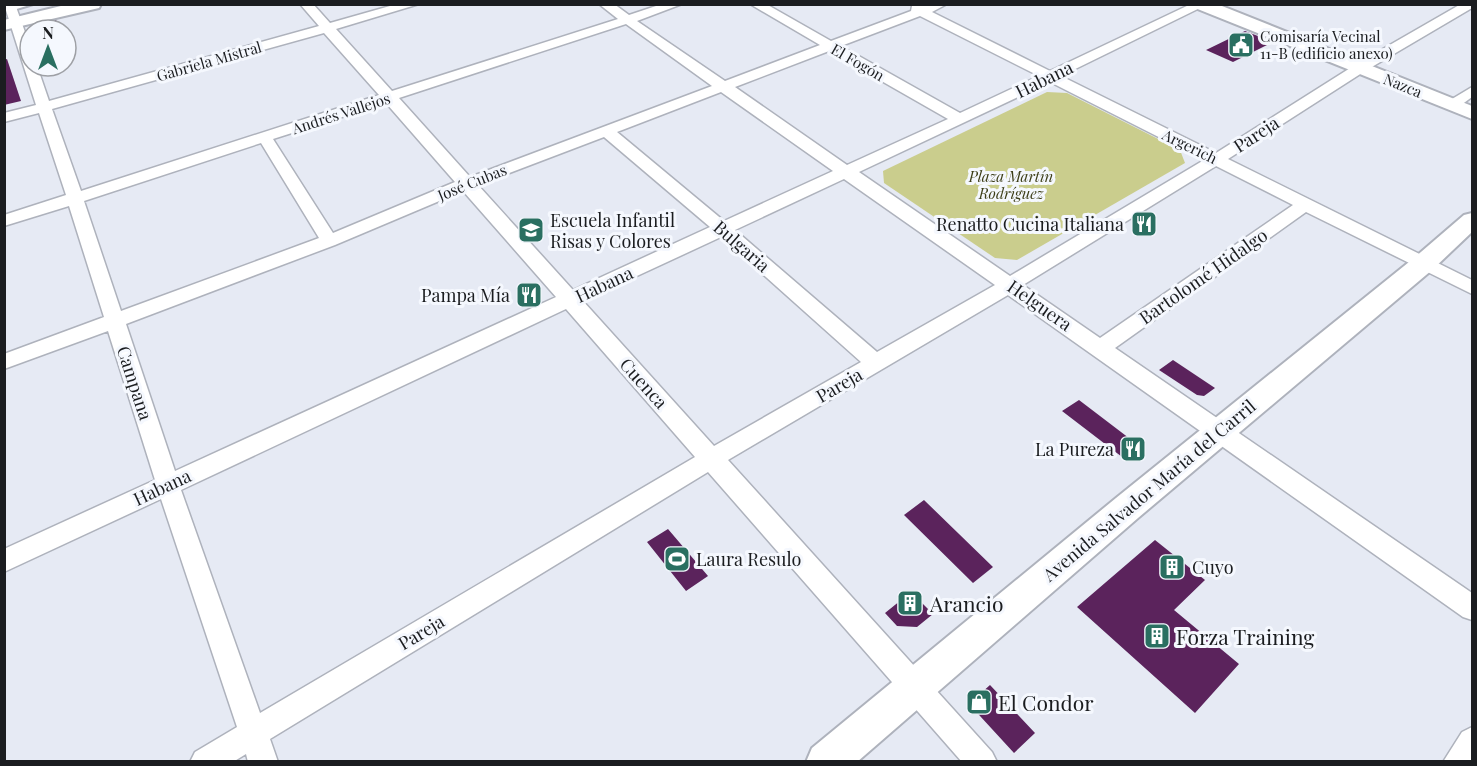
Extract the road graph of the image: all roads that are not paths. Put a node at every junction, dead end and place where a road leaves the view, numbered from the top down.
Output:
1 (30, 4) edge
2 (93, 4) edge
3 (306, 4) edge
4 (413, 4) edge
5 (605, 4) edge
6 (676, 4) edge
7 (756, 4) edge
8 (941, 4) edge
9 (1201, 5) edge
10 (1468, 6) edge
11 (914, 8) edge
12 (10, 15) edge
13 (628, 21) junction
14 (328, 28) junction
15 (831, 46) junction
16 (1360, 68) junction
17 (1051, 75) junction
18 (725, 87) junction
19 (1473, 91) edge
20 (388, 98) junction
21 (1452, 105) junction
22 (43, 107) junction
23 (1473, 113) edge
24 (4, 118) edge
25 (960, 120) junction
26 (606, 131) junction
27 (265, 138) junction
28 (1217, 159) junction
29 (847, 172) junction
30 (466, 184) junction
31 (75, 198) junction
32 (1305, 204) junction
33 (1473, 220) edge
34 (4, 221) edge
35 (723, 229) junction
36 (329, 240) junction
37 (1423, 264) junction
38 (1010, 285) junction
39 (1473, 288) edge
40 (569, 300) junction
41 (114, 319) junction
42 (1101, 348) junction
43 (4, 362) edge
44 (876, 363) junction
45 (1220, 430) junction
46 (712, 459) junction
47 (168, 484) junction
48 (4, 561) edge
49 (1473, 608) edge
50 (914, 685) junction
51 (253, 733) junction
52 (1473, 742) edge
53 (204, 762) edge
54 (263, 762) edge
55 (826, 762) edge
56 (982, 762) edge
57 (1458, 762) edge

1 - 12 lane
2 - 12 street
3 - 14 street, Cuenca
4 - 14 street, Gabriela Mistral
5 - 13 street, Helguera
6 - 13 street, Andrés Vallejos
7 - 15 street, El Fogón
8 - 11 street, José Cubas
9 - 16 street, Nazca
9 - 17 street, Habana
10 - 16 street, Pareja
11 - 15 street, José Cubas
11 - 17 street, Argerich
12 - 22 street, Campana
13 - 18 street, Helguera
13 - 20 street, Andrés Vallejos
14 - 20 street, Cuenca
14 - 22 street, Gabriela Mistral
15 - 18 street, José Cubas
15 - 25 street, El Fogón
16 - 21 street, Nazca
16 - 28 street, Pareja
17 - 25 street, Habana
17 - 28 street, Argerich
18 - 26 street, José Cubas
18 - 29 street, Helguera
19 - 21 street
20 - 27 street, Andrés Vallejos
20 - 30 street, Cuenca
21 - 23 street, Nazca
22 - 24 street, Gabriela Mistral
22 - 31 street, Campana
25 - 29 street, Habana
26 - 30 street, José Cubas
26 - 35 street, Bulgaria
27 - 31 street, Andrés Vallejos
27 - 36 street
28 - 32 street, Argerich
28 - 38 street, Pareja
29 - 35 street, Habana
29 - 38 street, Helguera
30 - 36 street, José Cubas
30 - 40 street, Cuenca
31 - 34 street, Andrés Vallejos
31 - 41 street, Campana
32 - 37 street, Argerich
32 - 42 street, Bartolomé Hidalgo
33 - 37 street, Avenida Salvador María del Carril
35 - 40 street, Habana
35 - 44 street, Bulgaria
36 - 41 street, José Cubas
37 - 39 street, Argerich
37 - 45 street, Avenida Salvador María del Carril
38 - 42 street, Helguera
38 - 44 street, Pareja
40 - 46 street, Cuenca
40 - 47 street, Habana
41 - 43 street, José Cubas
41 - 47 street, Campana
42 - 45 street, Helguera
44 - 46 street, Pareja
45 - 49 street, Helguera
45 - 50 street, Avenida Salvador María del Carril
46 - 50 street, Cuenca
46 - 51 street, Pareja
47 - 48 street, Habana
47 - 51 street, Campana
50 - 55 street, Avenida Salvador María del Carril
50 - 56 street, Cuenca
51 - 53 street, Pareja
51 - 54 street, Campana
52 - 57 street

